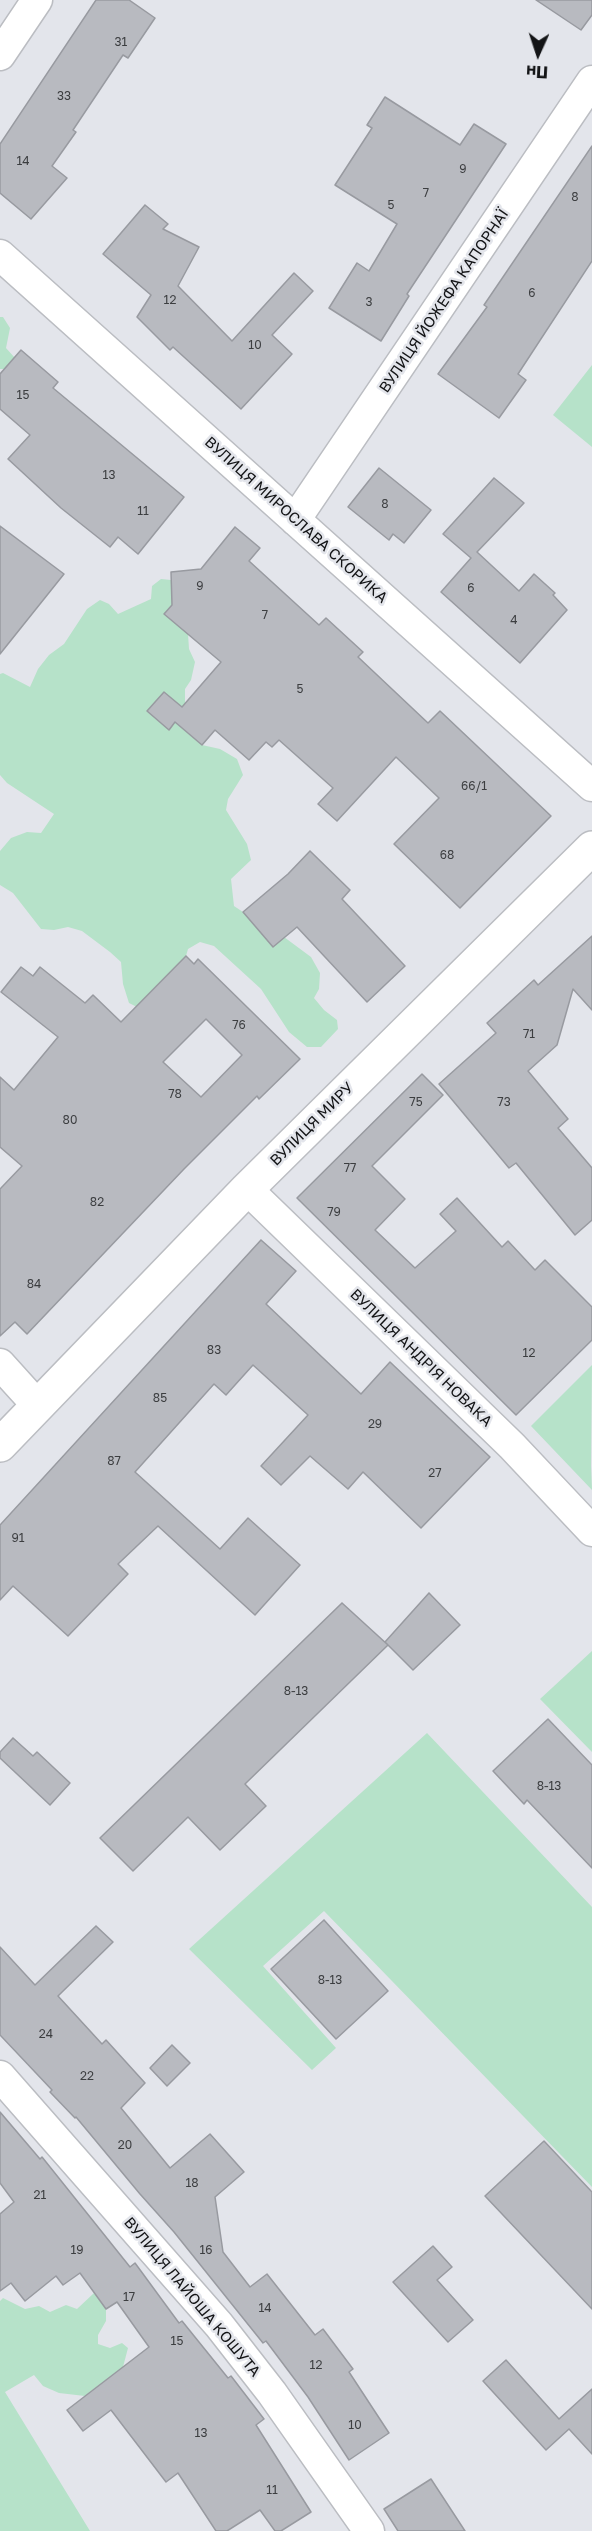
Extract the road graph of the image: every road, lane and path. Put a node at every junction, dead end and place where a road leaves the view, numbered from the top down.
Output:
1 (37, 0) edge
2 (0, 55) edge
3 (592, 81) edge
4 (0, 255) edge
5 (295, 520) junction
6 (592, 786) edge
7 (592, 848) edge
8 (247, 1189) junction
9 (0, 1364) edge
10 (37, 1405) junction
11 (0, 1445) edge
12 (592, 1531) edge
13 (0, 2076) edge
14 (369, 2531) edge

1 - 2 street
3 - 5 street, ВУЛИЦЯ ЙОЖЕФА КАПОРНАЇ
4 - 5 street, ВУЛИЦЯ МИРОСЛАВА СКОРИКА
5 - 6 street, ВУЛИЦЯ МИРОСЛАВА СКОРИКА
7 - 8 main road, ВУЛИЦЯ МИРУ
8 - 10 main road, ВУЛИЦЯ МИРУ
8 - 12 street, ВУЛИЦЯ АНДРІЯ НОВАКА
9 - 10 street
10 - 11 main road, ВУЛИЦЯ МИРУ
13 - 14 street, ВУЛИЦЯ ЛАЙОША КОШУТА

